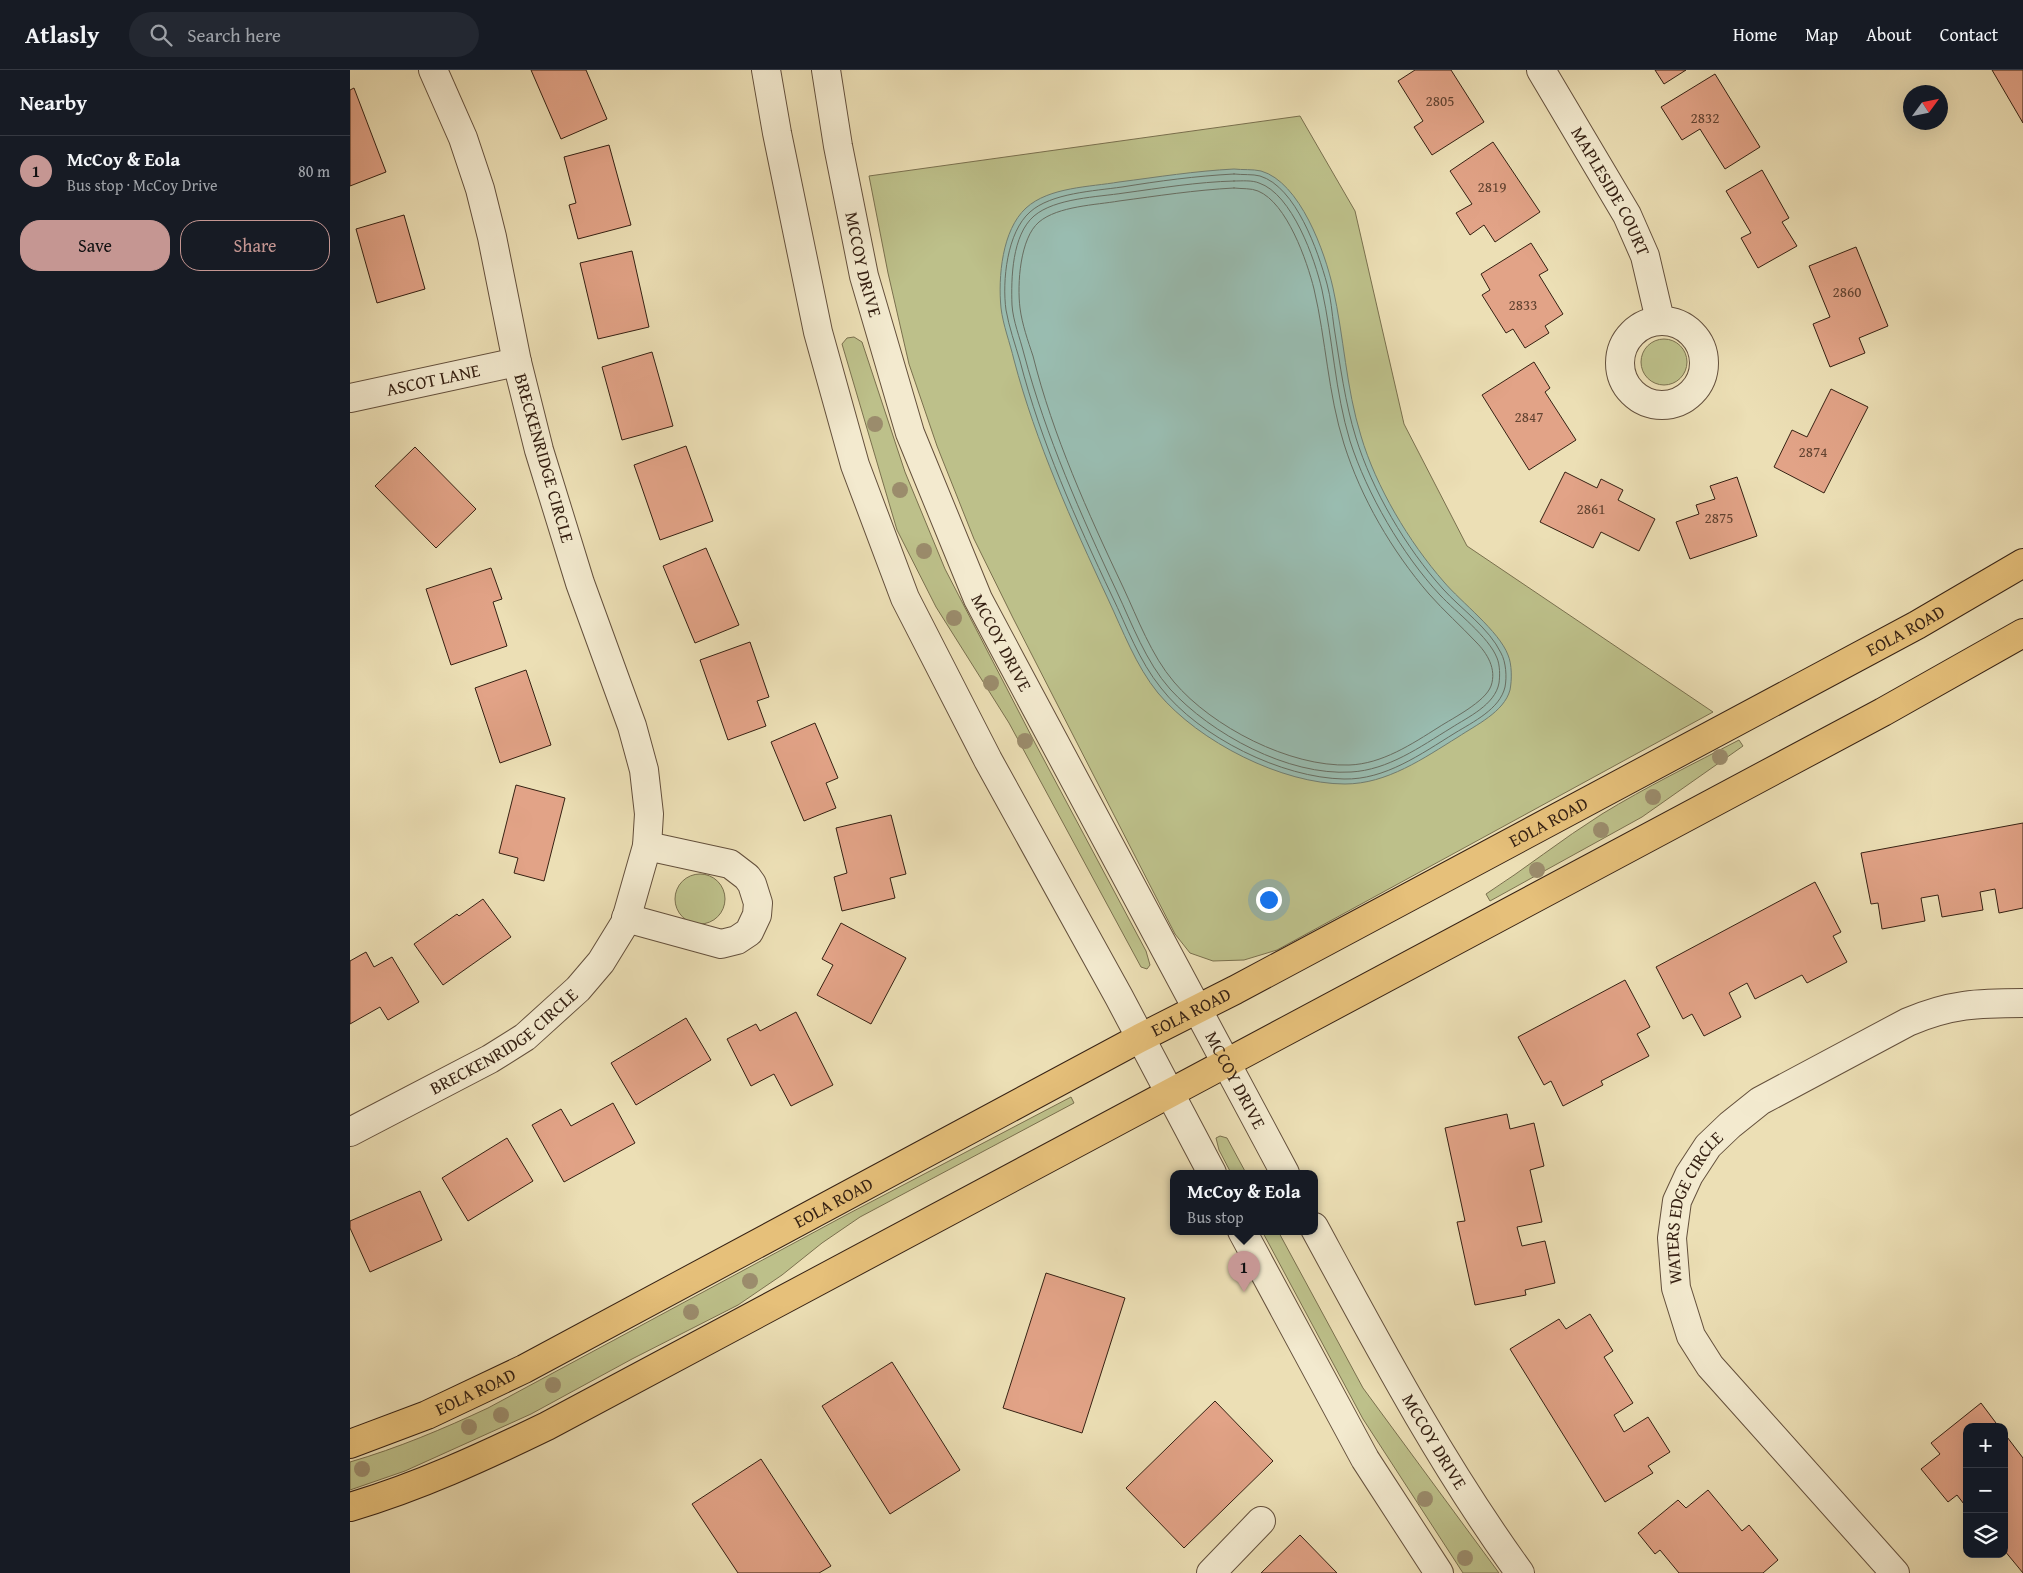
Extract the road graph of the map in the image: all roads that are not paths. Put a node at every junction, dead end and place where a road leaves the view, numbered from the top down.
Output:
1 (433, 70) edge
2 (766, 70) edge
3 (826, 70) edge
4 (1541, 70) edge
5 (1660, 320) dead end
6 (517, 362) junction
7 (350, 398) edge
8 (2023, 563) edge
9 (2023, 633) edge
10 (647, 846) junction
11 (626, 918) junction
12 (2023, 1003) edge
13 (1196, 1009) junction
14 (1140, 1038) junction
15 (1226, 1062) junction
16 (1169, 1093) junction
17 (350, 1132) edge
18 (1210, 1170) edge
19 (1283, 1170) edge
20 (1318, 1234) edge
21 (1244, 1235) edge
22 (350, 1444) edge
23 (350, 1507) edge
24 (1261, 1521) dead end
25 (1211, 1573) edge
26 (1439, 1573) edge
27 (1520, 1573) edge
28 (1895, 1573) edge

1 - 6 street, BRECKENRIDGE CIRCLE
2 - 14 street
3 - 13 street, MCCOY DRIVE
4 - 5 street, MAPLESIDE COURT
6 - 7 street, ASCOT LANE
6 - 10 street, BRECKENRIDGE CIRCLE
8 - 13 main road, EOLA ROAD
9 - 15 main road
10 - 11 street, BRECKENRIDGE CIRCLE
10 - 11 street
11 - 17 street, BRECKENRIDGE CIRCLE
12 - 28 street, WATERS EDGE CIRCLE
13 - 14 main road, EOLA ROAD
13 - 15 street, MCCOY DRIVE
14 - 16 street
14 - 22 main road, EOLA ROAD
15 - 16 main road
15 - 19 street, MCCOY DRIVE
16 - 18 street
16 - 23 main road
20 - 27 street, MCCOY DRIVE
21 - 26 street
24 - 25 street

